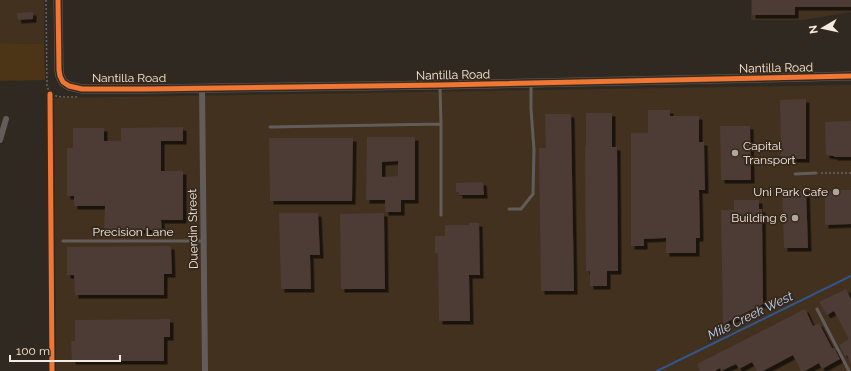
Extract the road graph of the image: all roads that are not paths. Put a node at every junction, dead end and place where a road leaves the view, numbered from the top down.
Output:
1 (58, 0) edge
2 (851, 76) edge
3 (531, 84) junction
4 (440, 85) junction
5 (202, 87) junction
6 (6, 119) dead end
7 (441, 124) junction
8 (270, 127) dead end
9 (0, 140) edge
10 (816, 173) road end
11 (795, 174) dead end
12 (509, 209) dead end
13 (441, 216) dead end
14 (63, 241) dead end
15 (204, 241) junction
16 (817, 309) dead end
17 (205, 371) edge
18 (849, 371) edge

1 - 5 street, Nantilla Road
2 - 3 street, Nantilla Road
3 - 4 street, Nantilla Road
3 - 12 lane
4 - 5 street, Nantilla Road
4 - 7 lane
5 - 15 street, Duerdin Street
6 - 9 street
7 - 8 lane
7 - 13 lane
10 - 11 lane
14 - 15 lane, Precision Lane
15 - 17 street, Duerdin Street
16 - 18 lane

